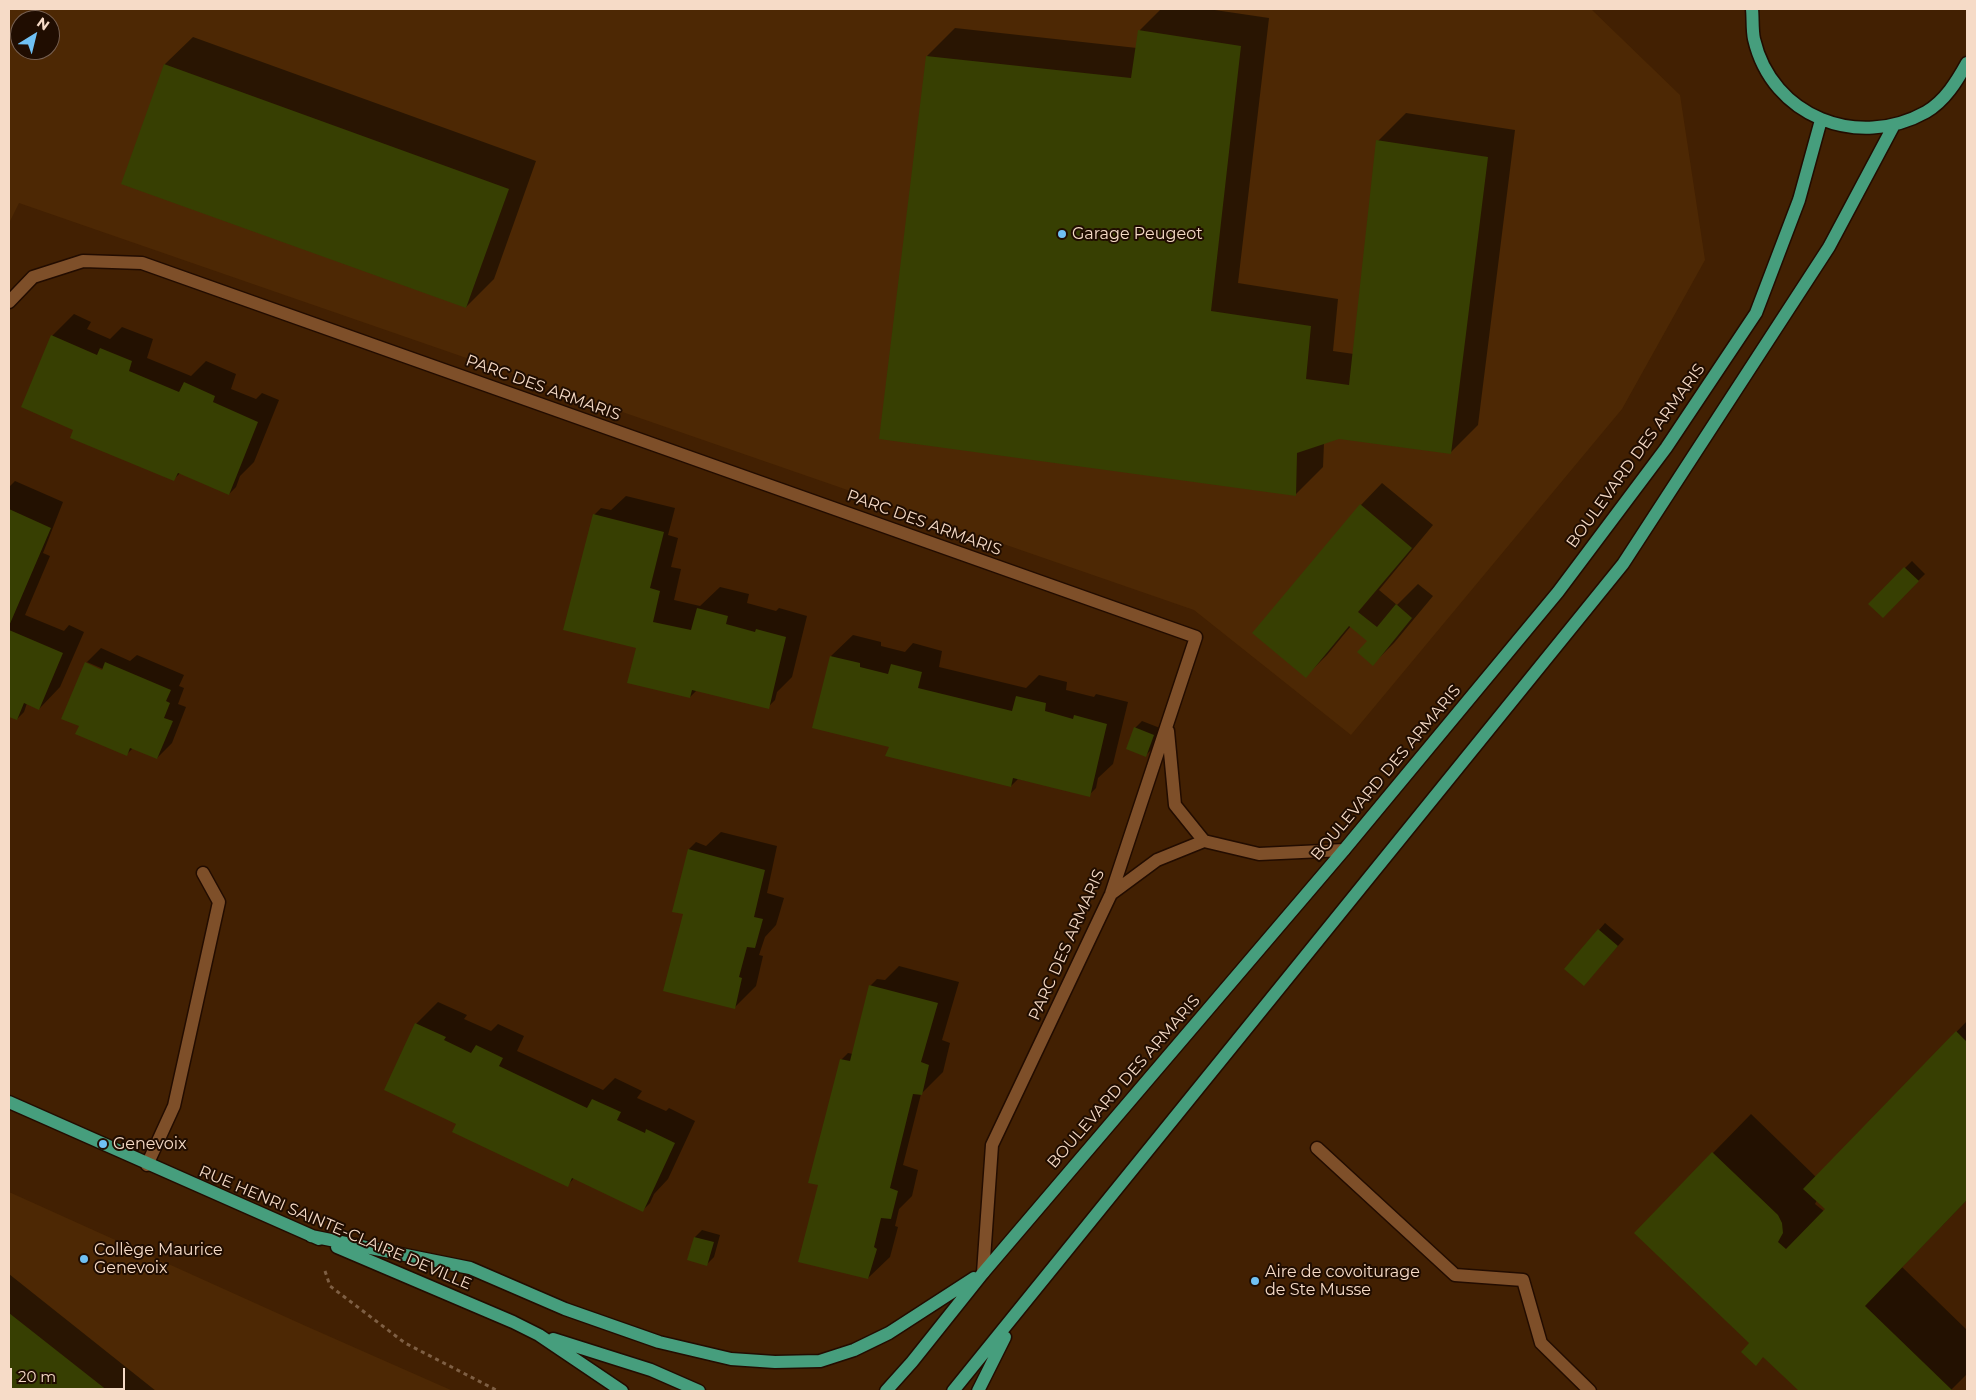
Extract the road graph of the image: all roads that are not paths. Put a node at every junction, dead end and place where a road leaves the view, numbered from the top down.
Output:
1 (1752, 9) edge
2 (1967, 63) edge
3 (1821, 120) junction
4 (1894, 125) junction
5 (9, 302) edge
6 (1167, 725) junction
7 (1204, 841) junction
8 (1344, 850) junction
9 (203, 873) dead end
10 (1111, 894) junction
11 (9, 1102) edge
12 (1317, 1148) dead end
13 (147, 1165) junction
14 (311, 1236) junction
15 (983, 1272) junction
16 (1015, 1316) junction
17 (538, 1335) junction
18 (620, 1390) edge
19 (699, 1391) edge
20 (886, 1391) edge
21 (953, 1391) edge
22 (978, 1391) edge
23 (1590, 1391) edge

1 - 3 main road
2 - 4 main road
3 - 4 main road
3 - 8 main road, BOULEVARD DES ARMARIS
4 - 16 main road
5 - 6 street, PARC DES ARMARIS
6 - 7 street
6 - 10 street, PARC DES ARMARIS
7 - 8 street
7 - 10 street
8 - 15 main road, BOULEVARD DES ARMARIS
9 - 13 street
10 - 15 street, PARC DES ARMARIS
11 - 13 main road, RUE HENRI SAINTE-CLAIRE DEVILLE
12 - 23 street
13 - 14 main road, RUE HENRI SAINTE-CLAIRE DEVILLE
14 - 15 main road
14 - 17 main road, RUE HENRI SAINTE-CLAIRE DEVILLE
15 - 20 main road, BOULEVARD DES ARMARIS
16 - 21 main road
16 - 22 main road
17 - 18 main road, RUE HENRI SAINTE-CLAIRE DEVILLE
17 - 19 main road, RUE HENRI SAINTE-CLAIRE DEVILLE

